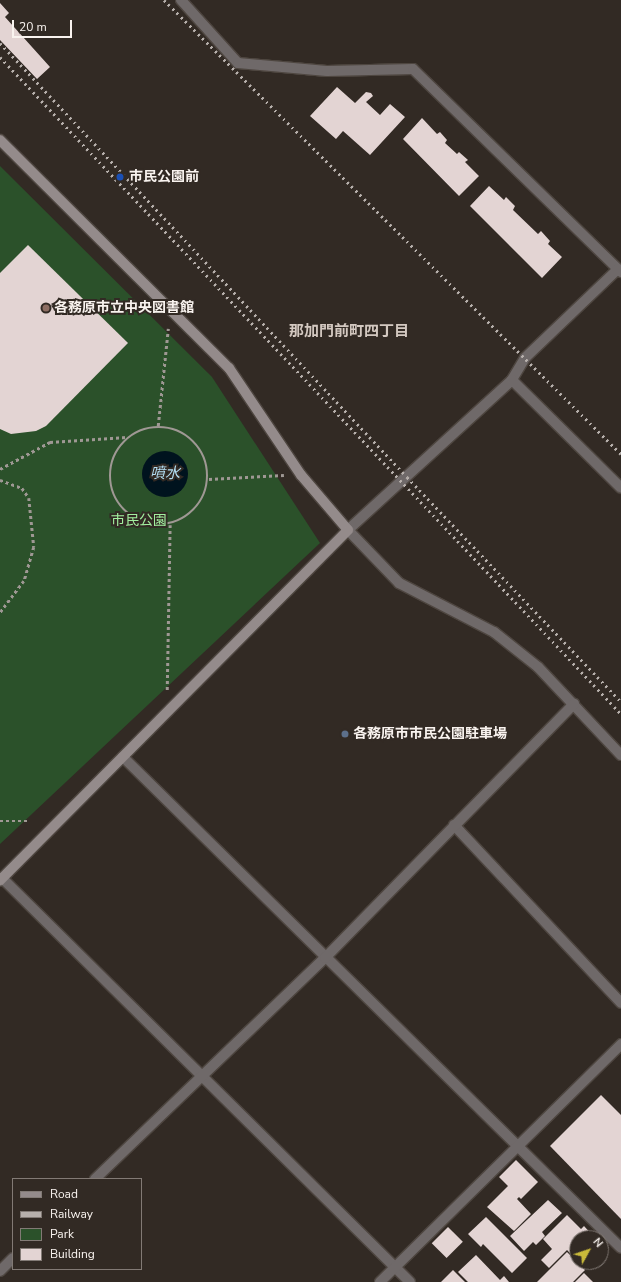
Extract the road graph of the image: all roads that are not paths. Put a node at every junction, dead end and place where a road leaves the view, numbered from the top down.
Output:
1 (181, 0) edge
2 (0, 140) edge
3 (620, 271) edge
4 (512, 380) junction
5 (621, 488) edge
6 (348, 530) junction
7 (574, 704) junction
8 (621, 755) edge
9 (122, 757) junction
10 (454, 825) junction
11 (1, 879) edge
12 (325, 958) junction
13 (621, 1003) edge
14 (621, 1044) edge
15 (201, 1077) junction
16 (517, 1147) junction
17 (96, 1178) edge
18 (621, 1248) edge
19 (12, 1259) edge
20 (395, 1267) junction
21 (0, 1271) edge
22 (380, 1282) edge
23 (410, 1282) edge

1 - 3 street
2 - 6 street
3 - 4 street
4 - 5 street
4 - 6 street
6 - 7 street
6 - 9 street
7 - 8 street
7 - 10 street
9 - 11 street
9 - 12 street
10 - 12 street
10 - 13 street
11 - 15 street
12 - 15 street
12 - 16 street
14 - 16 street
15 - 17 street
15 - 20 street
16 - 18 street
16 - 20 street
19 - 21 street
20 - 22 street
20 - 23 street

